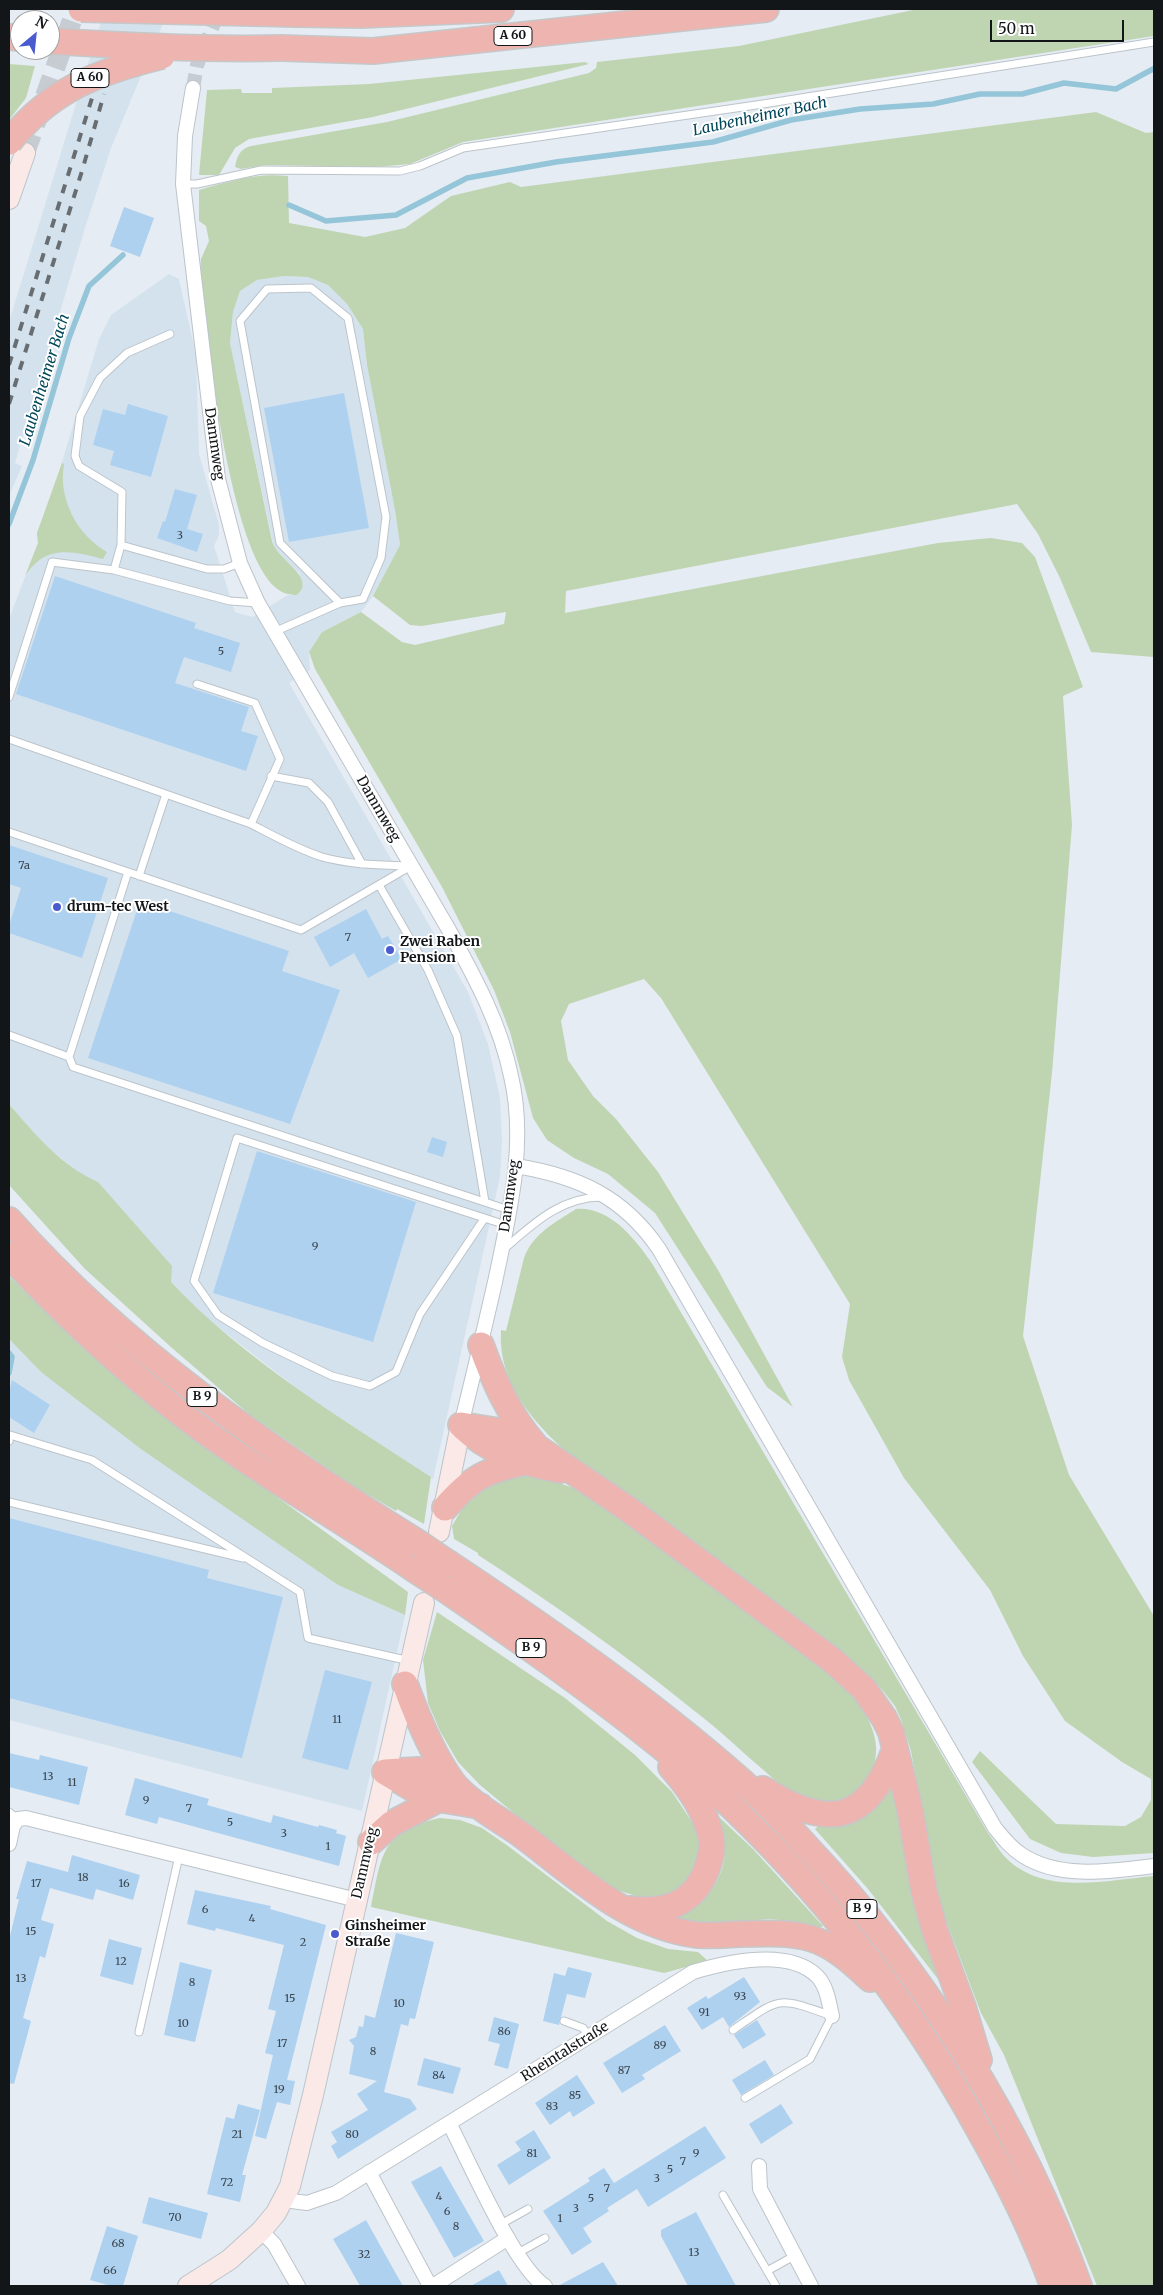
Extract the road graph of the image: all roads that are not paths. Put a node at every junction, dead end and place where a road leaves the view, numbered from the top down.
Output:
1 (81, 9) edge
2 (501, 9) edge
3 (766, 9) edge
4 (351, 12) edge
5 (60, 41) edge
6 (1154, 42) edge
7 (191, 48) junction
8 (193, 88) tunnel mouth
9 (17, 148) edge
10 (183, 184) junction
11 (9, 199) edge
12 (170, 334) dead end
13 (121, 545) junction
14 (240, 563) junction
15 (114, 570) junction
16 (258, 603) junction
17 (340, 603) junction
18 (274, 632) junction
19 (197, 684) dead end
20 (9, 697) edge
21 (9, 739) edge
22 (271, 776) junction
23 (166, 794) junction
24 (251, 824) junction
25 (9, 832) edge
26 (362, 864) junction
27 (411, 866) junction
28 (128, 872) junction
29 (139, 876) junction
30 (379, 886) junction
31 (9, 1035) edge
32 (70, 1057) junction
33 (516, 1166) junction
34 (608, 1197) junction
35 (485, 1202) junction
36 (509, 1210) junction
37 (484, 1218) junction
38 (9, 1220) edge
39 (506, 1226) junction
40 (502, 1251) junction
41 (9, 1255) edge
42 (481, 1345) junction
43 (461, 1425) junction
44 (9, 1441) edge
45 (530, 1454) junction
46 (9, 1502) edge
47 (445, 1508) junction
48 (430, 1538) junction
49 (248, 1559) junction
50 (433, 1595) junction
51 (408, 1673) junction
52 (634, 1725) junction
53 (702, 1746) junction
54 (895, 1749) junction
55 (385, 1772) junction
56 (446, 1791) junction
57 (13, 1816) edge
58 (371, 1842) junction
59 (9, 1844) edge
60 (179, 1856) junction
61 (1154, 1866) edge
62 (357, 1900) junction
63 (624, 1908) junction
64 (832, 2016) junction
65 (564, 2021) dead end
66 (733, 2030) dead end
67 (139, 2032) dead end
68 (589, 2037) junction
69 (930, 2044) junction
70 (745, 2098) dead end
71 (990, 2098) junction
72 (449, 2123) junction
73 (760, 2166) dead end
74 (369, 2172) junction
75 (723, 2195) dead end
76 (284, 2200) junction
77 (528, 2209) dead end
78 (501, 2224) junction
79 (261, 2231) junction
80 (508, 2238) junction
81 (545, 2238) dead end
82 (518, 2253) junction
83 (794, 2256) junction
84 (767, 2271) junction
85 (188, 2286) edge
86 (298, 2286) edge
87 (432, 2286) edge
88 (545, 2286) edge
89 (776, 2286) edge
90 (811, 2286) edge
91 (1053, 2286) edge
92 (1079, 2286) edge

1 - 4 highway, A 60, bridge
2 - 4 highway, A 60
3 - 7 highway, A 60, bridge
5 - 7 highway, A 60, bridge
6 - 10 lane
7 - 9 highway, A 60, bridge
8 - 10 street, Dammweg
9 - 11 street
10 - 14 street, Dammweg
12 - 13 lane
13 - 14 lane
13 - 15 lane
14 - 16 street, Dammweg
15 - 16 lane
15 - 20 lane
16 - 18 street, Dammweg
17 - 17 lane
17 - 18 lane
18 - 27 street, Dammweg
19 - 22 lane
21 - 23 lane
22 - 24 lane
22 - 26 lane
23 - 24 lane
23 - 29 lane
24 - 26 lane
25 - 28 lane
26 - 27 lane
27 - 30 lane
27 - 33 street, Dammweg
28 - 29 lane
28 - 32 lane
29 - 30 lane
30 - 35 lane
31 - 32 lane
32 - 35 lane
33 - 34 street
33 - 36 street, Dammweg
34 - 40 lane
34 - 61 street
35 - 36 lane
36 - 39 street, Dammweg
37 - 37 lane
37 - 39 lane
38 - 48 highway, B 9
39 - 40 street, Dammweg
40 - 42 street, Dammweg
41 - 50 highway, B 9, bridge
42 - 43 street, Dammweg
42 - 45 highway
43 - 45 highway
43 - 47 street, Dammweg
44 - 49 lane
45 - 47 highway
45 - 54 highway
46 - 49 lane
47 - 48 street, Dammweg
48 - 53 highway, B 9, bridge
49 - 51 lane
50 - 51 street, Dammweg
50 - 52 highway, B 9
51 - 55 street, Dammweg
51 - 56 highway
52 - 63 highway
52 - 69 highway, B 9
53 - 54 highway
53 - 71 highway, B 9
54 - 71 highway
55 - 56 highway
55 - 58 street, Dammweg
56 - 58 highway
56 - 63 highway
57 - 59 street
57 - 60 street
58 - 62 street, Dammweg
60 - 62 street
60 - 67 lane
62 - 76 street, Dammweg
63 - 69 highway
64 - 66 lane
64 - 68 street, Rheintalstraße
64 - 70 lane
65 - 68 lane
68 - 72 street, Rheintalstraße
69 - 91 highway, B 9
71 - 92 highway, B 9
72 - 74 street, Rheintalstraße
72 - 78 street
73 - 83 street
74 - 76 street, Rheintalstraße
74 - 87 street
75 - 84 lane
76 - 79 street, Dammweg
77 - 78 lane
78 - 80 street
79 - 85 street
79 - 86 street
80 - 82 street
80 - 87 street
81 - 82 lane
82 - 88 street
83 - 84 lane
83 - 90 street
84 - 89 lane

